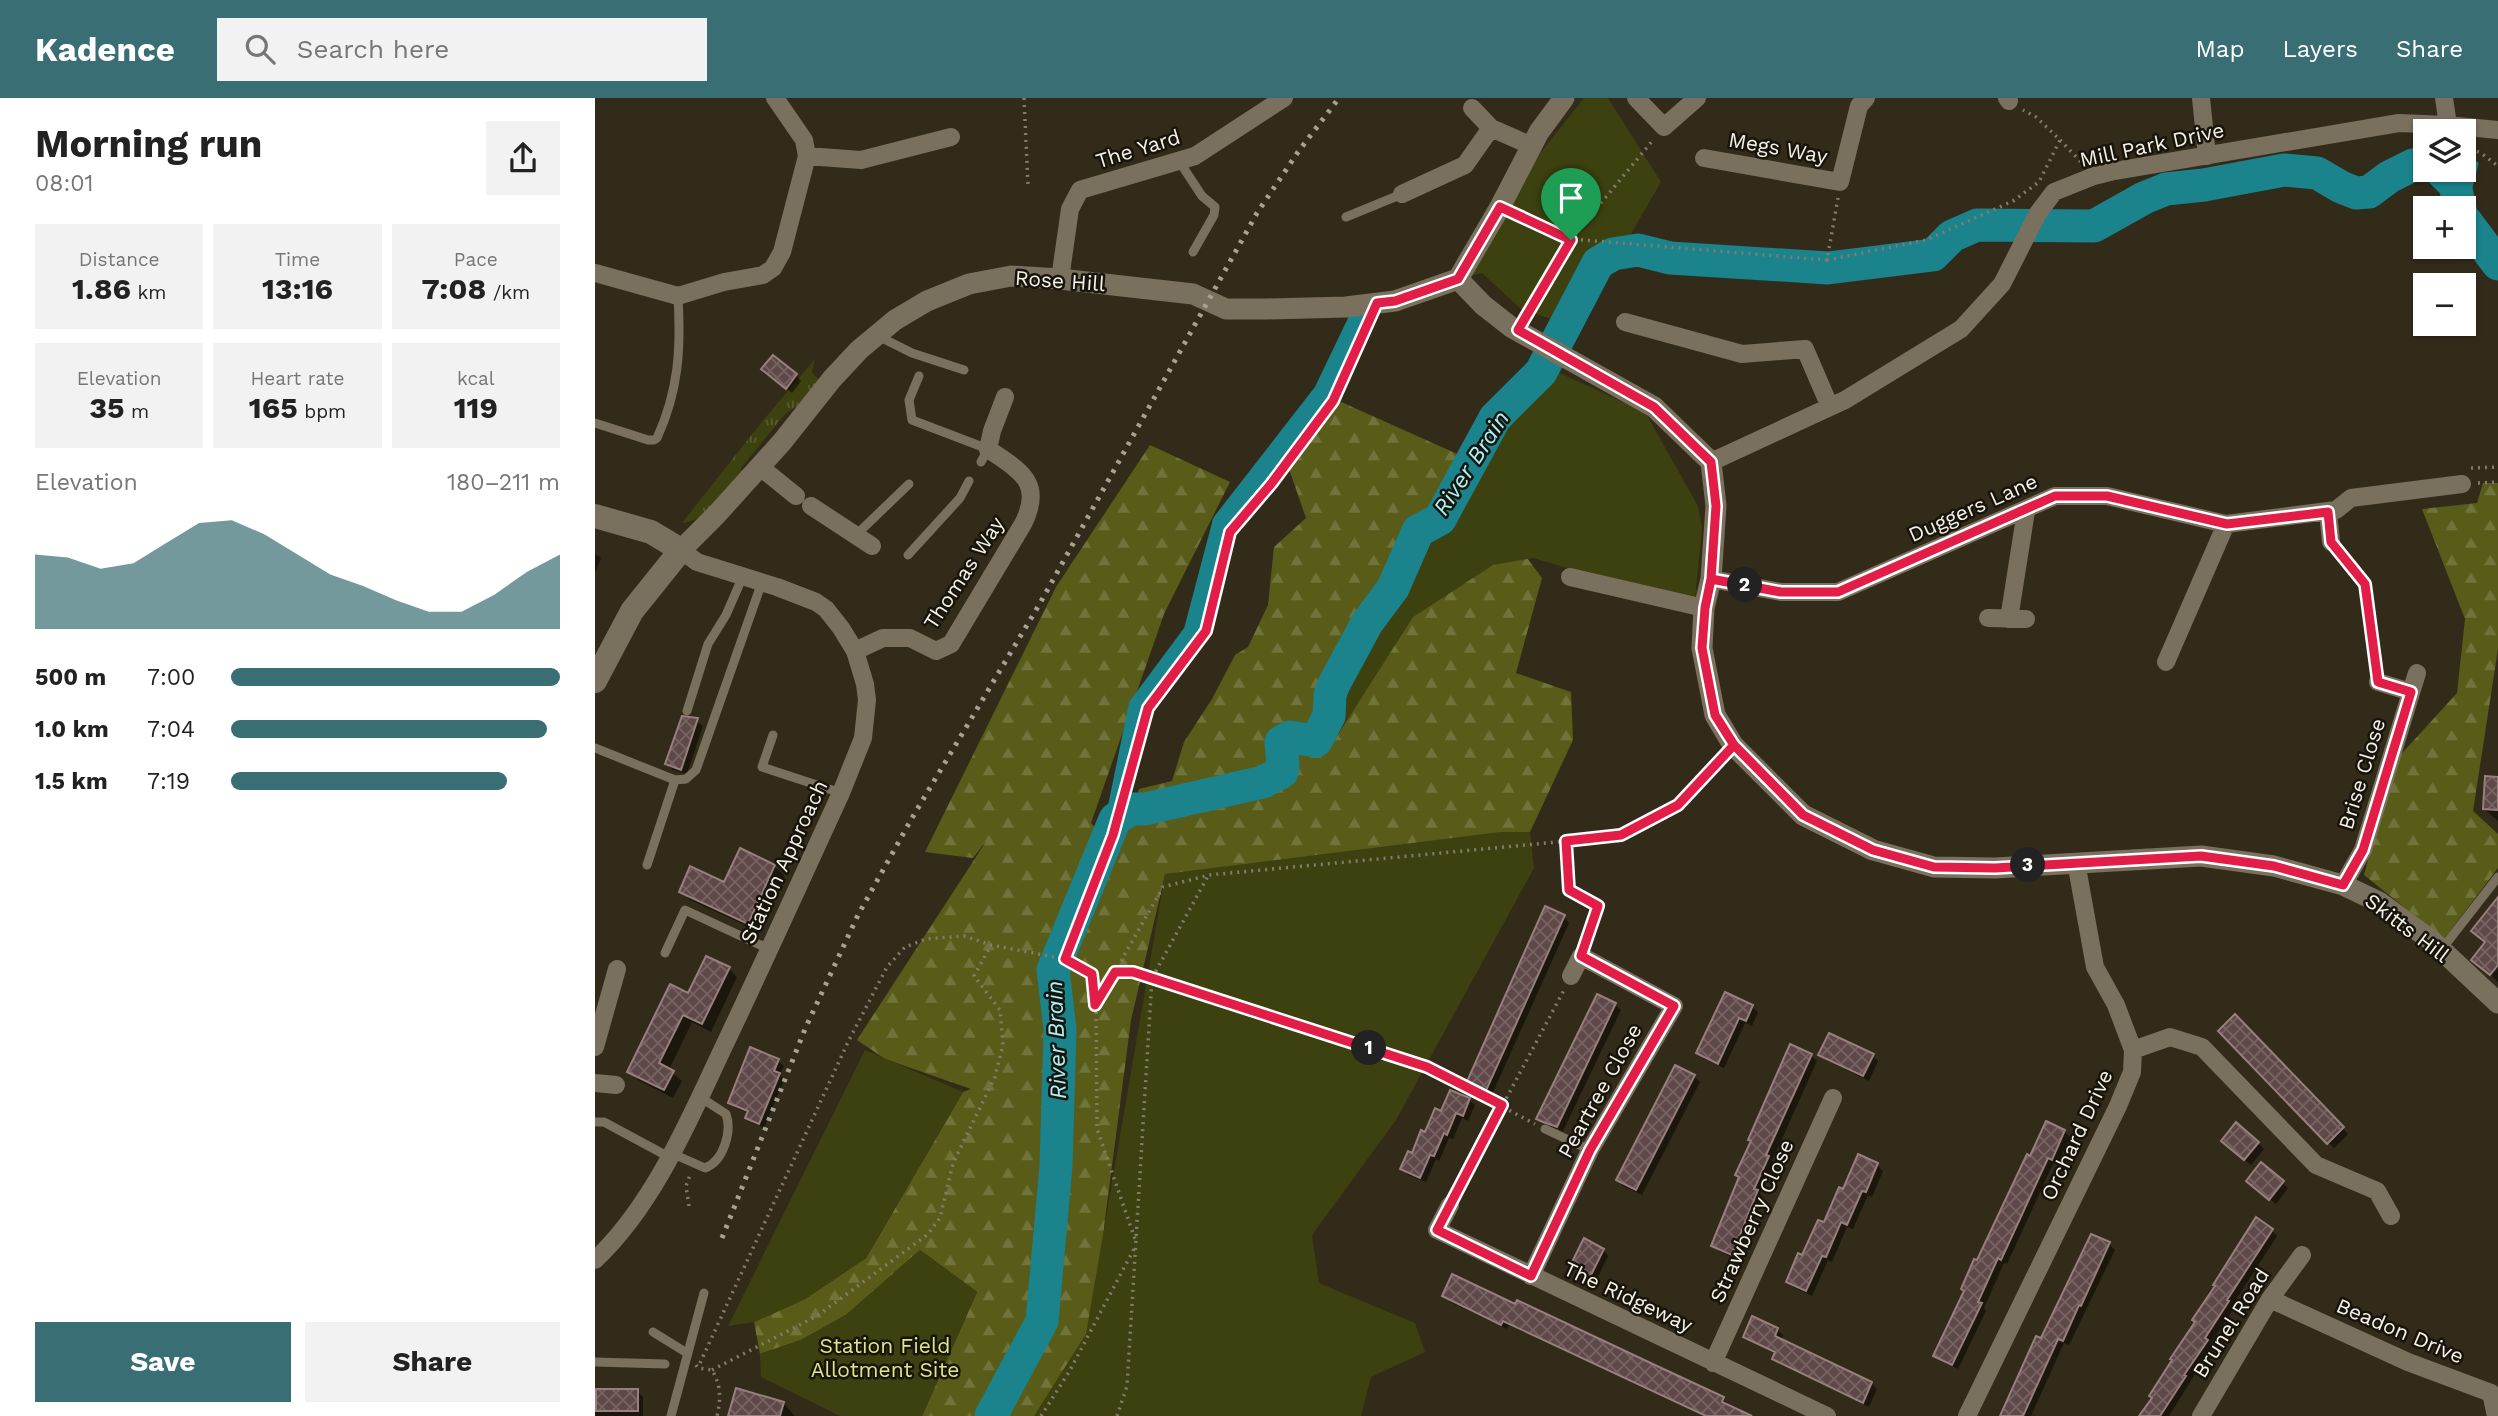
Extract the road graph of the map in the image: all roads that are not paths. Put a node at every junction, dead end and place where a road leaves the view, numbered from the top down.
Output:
1 (775, 98) edge
2 (1284, 98) edge
3 (1564, 98) edge
4 (1636, 98) edge
5 (1697, 98) edge
6 (1866, 98) edge
7 (2201, 98) edge
8 (2444, 98) edge
9 (1472, 108) dead end
10 (2447, 119) edge
11 (2413, 124) edge
12 (1491, 128) junction
13 (2476, 128) edge
14 (2498, 130) edge
15 (951, 137) dead end
16 (1532, 146) junction
17 (807, 156) junction
18 (2207, 156) junction
19 (1704, 158) dead end
20 (1179, 161) junction
21 (1402, 194) joint
22 (1346, 217) dead end
23 (1193, 252) dead end
24 (595, 272) edge
25 (1060, 279) junction
26 (1458, 279) junction
27 (678, 296) junction
28 (1625, 322) dead end
29 (876, 336) junction
30 (964, 370) dead end
31 (919, 376) dead end
32 (1005, 397) dead end
33 (1830, 407) junction
34 (595, 423) edge
35 (985, 455) junction
36 (1711, 462) junction
37 (759, 466) junction
38 (2465, 476) road end
39 (969, 481) dead end
40 (909, 484) dead end
41 (2026, 511) junction
42 (2328, 512) junction
43 (595, 516) edge
44 (2227, 524) junction
45 (856, 535) junction
46 (2331, 542) road end
47 (872, 546) dead end
48 (681, 550) junction
49 (908, 555) dead end
50 (743, 576) junction
51 (1570, 577) dead end
52 (1711, 579) junction
53 (762, 582) junction
54 (1705, 608) junction
55 (1988, 618) dead end
56 (855, 651) junction
57 (2167, 662) dead end
58 (2417, 673) dead end
59 (595, 681) edge
60 (2378, 682) road end
61 (2411, 692) junction
62 (687, 711) dead end
63 (773, 735) dead end
64 (1734, 745) junction
65 (595, 748) edge
66 (675, 780) junction
67 (841, 793) junction
68 (1621, 835) road end
69 (2076, 862) junction
70 (647, 865) dead end
71 (2498, 877) edge
72 (2343, 885) junction
73 (1569, 890) road end
74 (769, 949) junction
75 (2441, 951) junction
76 (665, 953) dead end
77 (1581, 956) junction
78 (617, 969) dead end
79 (1571, 976) road end
80 (2497, 1001) edge
81 (595, 1047) edge
82 (2133, 1051) junction
83 (595, 1083) edge
84 (615, 1085) dead end
85 (700, 1097) junction
86 (1833, 1098) dead end
87 (595, 1122) edge
88 (1545, 1129) road end
89 (1590, 1150) junction
90 (670, 1155) junction
91 (1450, 1205) road end
92 (2391, 1216) dead end
93 (2302, 1255) dead end
94 (595, 1260) edge
95 (1531, 1276) junction
96 (704, 1293) dead end
97 (2270, 1299) junction
98 (653, 1332) dead end
99 (687, 1353) junction
100 (595, 1362) edge
101 (1713, 1363) junction
102 (665, 1364) dead end
103 (2495, 1388) edge
104 (671, 1416) edge
105 (1827, 1416) edge
106 (1967, 1416) edge
107 (2201, 1416) edge
108 (2496, 1416) edge

1 - 17 street
2 - 20 street, The Yard
3 - 16 street
4 - 5 street
6 - 19 street, Megs Way
7 - 18 street
8 - 10 street
9 - 12 street
11 - 18 street, Mill Park Drive
12 - 16 street
12 - 21 street
13 - 14 street, Mill Park Drive
15 - 17 street
16 - 26 street
17 - 27 street
18 - 33 street, Mill Park Drive
20 - 23 lane
20 - 25 street, The Yard
21 - 22 lane
24 - 27 street
25 - 26 street, Rose Hill
25 - 29 street, Rose Hill
26 - 36 street
27 - 34 lane
28 - 33 street
29 - 30 lane
29 - 37 street, Rose Hill
31 - 35 lane, Thomas Way
32 - 35 street
33 - 36 street, Mill Park Drive
35 - 56 street, Thomas Way
36 - 52 street, Skitts Hill
37 - 45 street
37 - 48 street, Rose Hill
38 - 42 street, Duggers Lane
39 - 49 lane
40 - 45 lane
41 - 44 street, Duggers Lane
41 - 52 street, Duggers Lane
41 - 55 street
42 - 44 street, Duggers Lane
42 - 46 street
43 - 48 main road
44 - 57 street
45 - 47 street
48 - 50 street, Station Approach
48 - 59 main road
50 - 53 street, Station Approach
50 - 62 lane
51 - 54 street
52 - 54 street, Skitts Hill
53 - 56 street, Station Approach
53 - 66 lane
54 - 64 street, Skitts Hill
56 - 67 street, Station Approach
58 - 61 street, Brise Close
60 - 61 street
61 - 72 street, Brise Close
63 - 67 lane
64 - 68 lane
64 - 69 street, Skitts Hill
65 - 66 lane
66 - 70 lane
67 - 74 street, Station Approach
69 - 72 street, Skitts Hill
69 - 82 street, Orchard Drive
71 - 75 lane
72 - 75 street, Skitts Hill
73 - 77 lane
74 - 76 lane
74 - 85 street, Station Approach
75 - 80 street, Skitts Hill
77 - 79 street
77 - 89 street, Peartree Close
78 - 81 street
82 - 92 street
82 - 106 street, Orchard Drive
83 - 84 street
85 - 90 street, Station Approach
85 - 90 lane
86 - 101 street, Strawberry Close
87 - 90 lane
88 - 89 lane
89 - 95 street, Peartree Close
90 - 94 street, Station Approach
91 - 95 street, The Ridgeway
93 - 97 street, Brunel Road
95 - 101 street, The Ridgeway
96 - 99 lane
97 - 103 street, Beadon Drive
97 - 107 street, Brunel Road
98 - 99 lane
99 - 104 lane
100 - 102 lane
101 - 105 street, The Ridgeway
103 - 108 street, Beadon Drive

